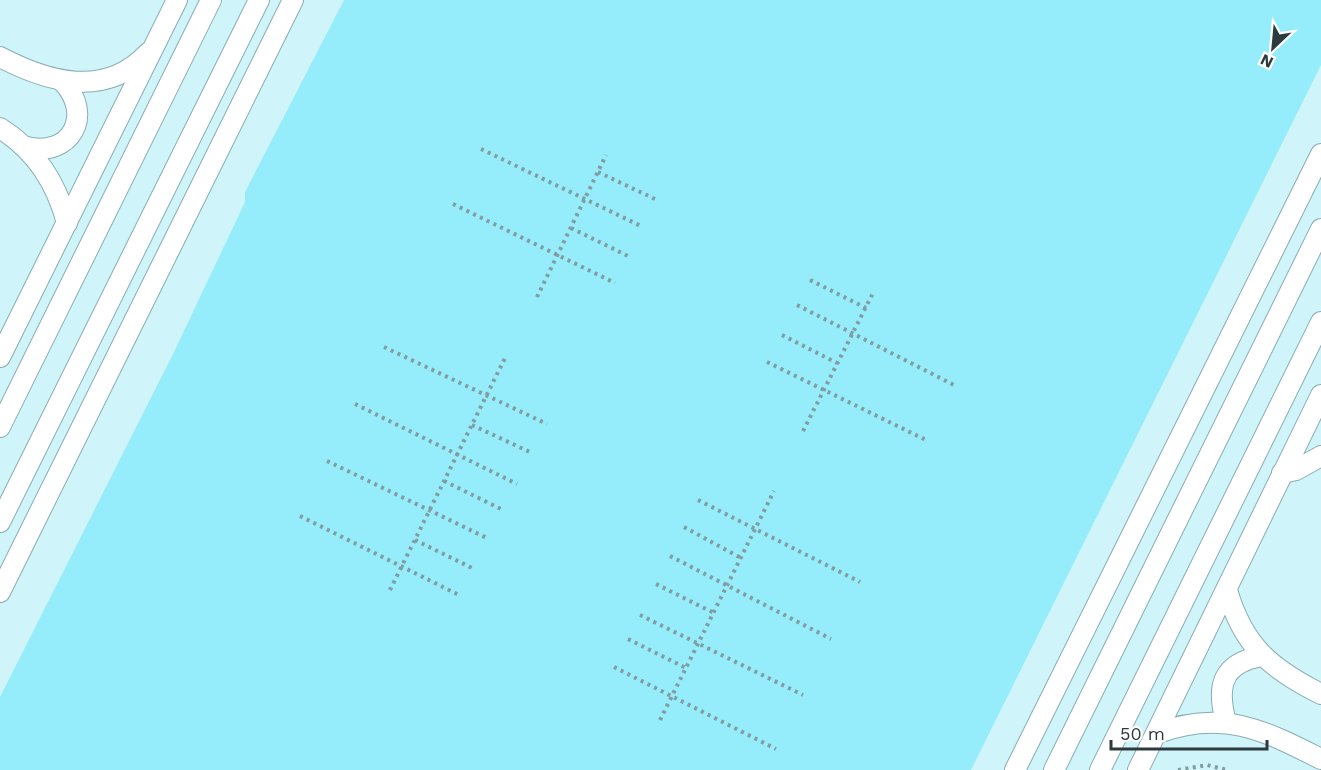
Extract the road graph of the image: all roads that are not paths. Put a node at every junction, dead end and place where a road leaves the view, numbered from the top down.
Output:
1 (177, 0) edge
2 (211, 0) edge
3 (259, 0) edge
4 (292, 0) edge
5 (154, 46) junction
6 (0, 57) edge
7 (63, 82) junction
8 (0, 128) edge
9 (26, 147) junction
10 (1321, 154) edge
11 (67, 223) junction
12 (1321, 229) edge
13 (1321, 322) edge
14 (0, 357) edge
15 (1321, 395) edge
16 (0, 427) edge
17 (1321, 456) edge
18 (1282, 473) junction
19 (0, 522) edge
20 (1227, 590) junction
21 (0, 592) edge
22 (1262, 656) junction
23 (1321, 694) edge
24 (1226, 722) junction
25 (1158, 733) junction
26 (1321, 759) edge
27 (1015, 770) edge
28 (1054, 770) edge
29 (1100, 770) edge
30 (1138, 770) edge

1 - 5 street
2 - 16 street
3 - 19 street
4 - 21 street
5 - 7 street
5 - 11 street
6 - 7 street
7 - 9 street
8 - 9 street
9 - 11 street
10 - 27 street
11 - 14 street
12 - 28 street
13 - 29 street
15 - 18 street
17 - 18 street
18 - 20 street
20 - 22 street
20 - 25 street
22 - 23 street
22 - 24 street
24 - 25 street
24 - 26 street
25 - 30 street

